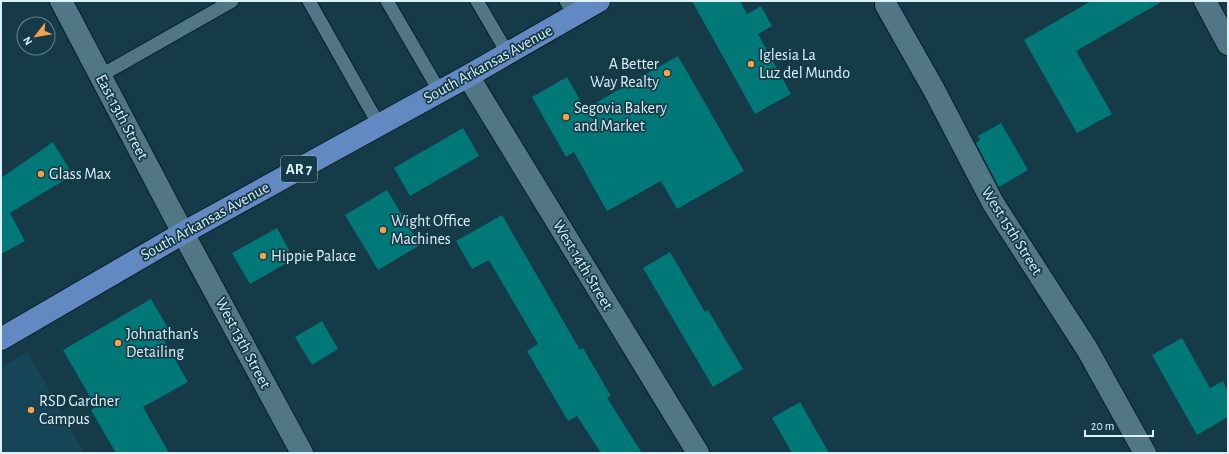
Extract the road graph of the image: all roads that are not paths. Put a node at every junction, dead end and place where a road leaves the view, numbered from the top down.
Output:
1 (61, 1) edge
2 (232, 1) edge
3 (309, 1) edge
4 (387, 1) edge
5 (477, 1) edge
6 (599, 1) edge
7 (1205, 1) edge
8 (886, 5) dead end
9 (570, 8) edge
10 (1228, 44) edge
11 (508, 54) junction
12 (100, 76) junction
13 (468, 76) junction
14 (440, 92) junction
15 (379, 125) junction
16 (183, 232) junction
17 (1, 339) edge
18 (302, 453) edge
19 (698, 453) edge
20 (1145, 453) edge

1 - 12 street, East 13th Street
2 - 12 lane
3 - 15 lane
4 - 14 lane
5 - 11 lane
6 - 9 highway, South Arkansas Avenue / AR 7
7 - 10 street
8 - 20 street, West 15th Street
9 - 11 highway, South Arkansas Avenue / AR 7
11 - 13 highway, South Arkansas Avenue / AR 7
12 - 16 street, East 13th Street
13 - 14 highway, South Arkansas Avenue / AR 7
13 - 19 street, West 14th Street
14 - 15 highway, South Arkansas Avenue / AR 7
15 - 16 highway, South Arkansas Avenue / AR 7
16 - 17 highway, South Arkansas Avenue / AR 7
16 - 18 street, West 13th Street

